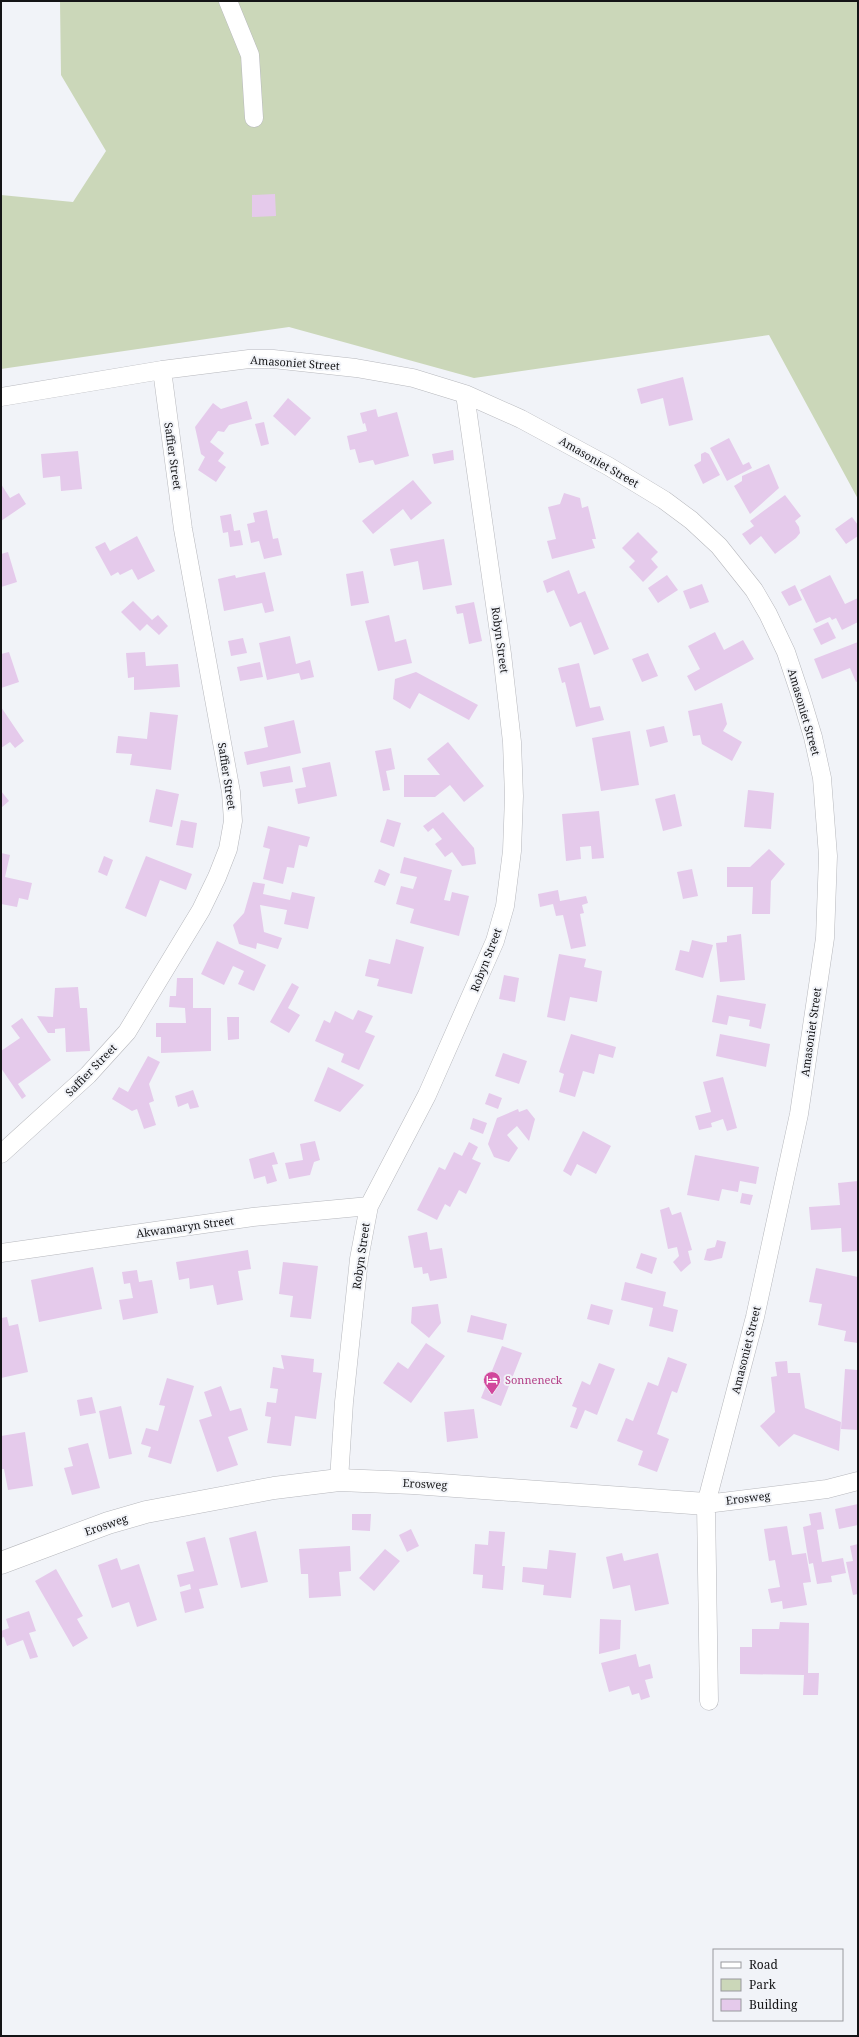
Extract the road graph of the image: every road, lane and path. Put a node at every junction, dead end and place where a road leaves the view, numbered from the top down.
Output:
1 (228, 1) edge
2 (254, 118) dead end
3 (162, 370) junction
4 (465, 394) junction
5 (1, 396) edge
6 (1, 1154) edge
7 (370, 1206) junction
8 (1, 1253) edge
9 (339, 1480) junction
10 (858, 1481) edge
11 (706, 1504) junction
12 (1, 1563) edge
13 (709, 1701) dead end

1 - 2 street
3 - 4 street, Amasoniet Street
3 - 5 street, Amasoniet Street
3 - 6 street, Saffier Street
4 - 7 street, Robyn Street
4 - 11 street, Amasoniet Street
7 - 8 street, Akwamaryn Street
7 - 9 street, Robyn Street
9 - 11 street, Erosweg
9 - 12 street, Erosweg
10 - 11 street, Erosweg
11 - 13 street, Amasoniet Street

